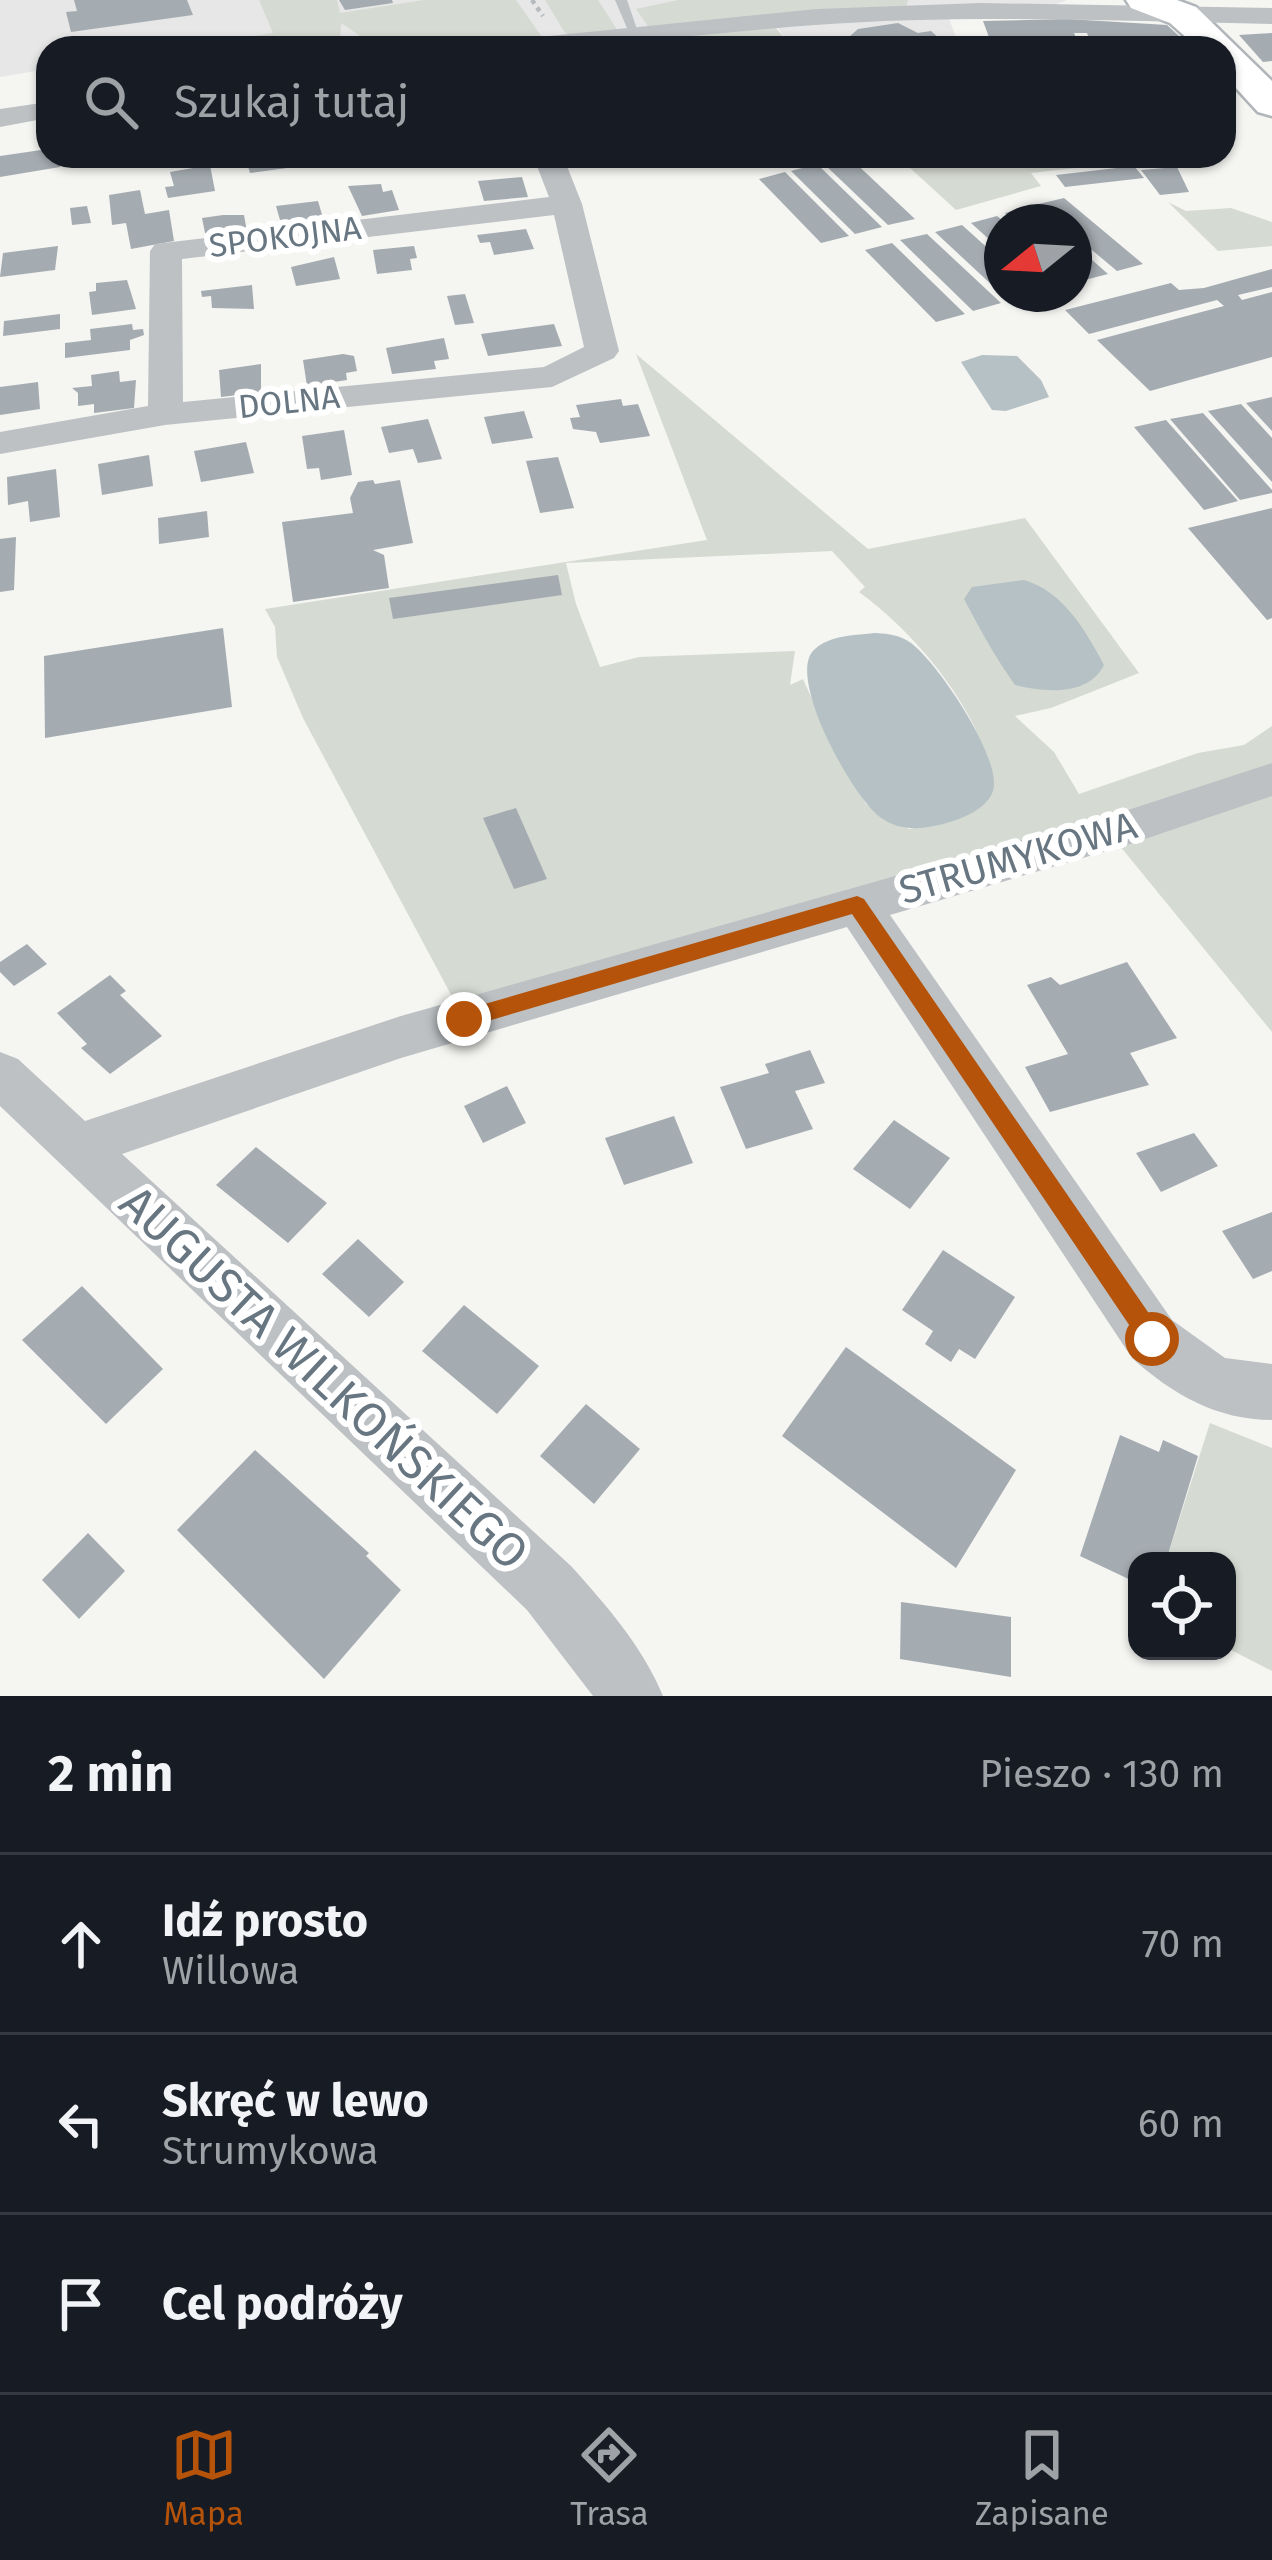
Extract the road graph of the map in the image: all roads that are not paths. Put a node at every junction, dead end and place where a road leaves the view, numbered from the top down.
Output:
1 (620, 0) edge
2 (1144, 0) edge
3 (1222, 0) edge
4 (1054, 5) edge
5 (1181, 7) edge
6 (1272, 15) edge
7 (636, 35) junction
8 (626, 36) edge
9 (1209, 36) edge
10 (1236, 65) edge
11 (1272, 104) edge
12 (36, 112) edge
13 (0, 118) edge
14 (552, 168) edge
15 (566, 204) junction
16 (165, 414) junction
17 (0, 443) edge
18 (1272, 779) edge
19 (857, 904) junction
20 (0, 1074) edge
21 (76, 1147) junction
22 (1272, 1392) edge
23 (631, 1696) edge

1 - 7 lane
2 - 5 street
3 - 6 street
4 - 5 street
4 - 7 street
5 - 6 street
5 - 9 street
7 - 8 street
10 - 11 street
12 - 13 street
14 - 15 street
15 - 16 street, SPOKOJNA
15 - 16 street, DOLNA
16 - 17 street, DOLNA
18 - 19 street, STRUMYKOWA
19 - 21 street, STRUMYKOWA
19 - 22 street
20 - 21 street, AUGUSTA WILKOŃSKIEGO
21 - 23 street, AUGUSTA WILKOŃSKIEGO

